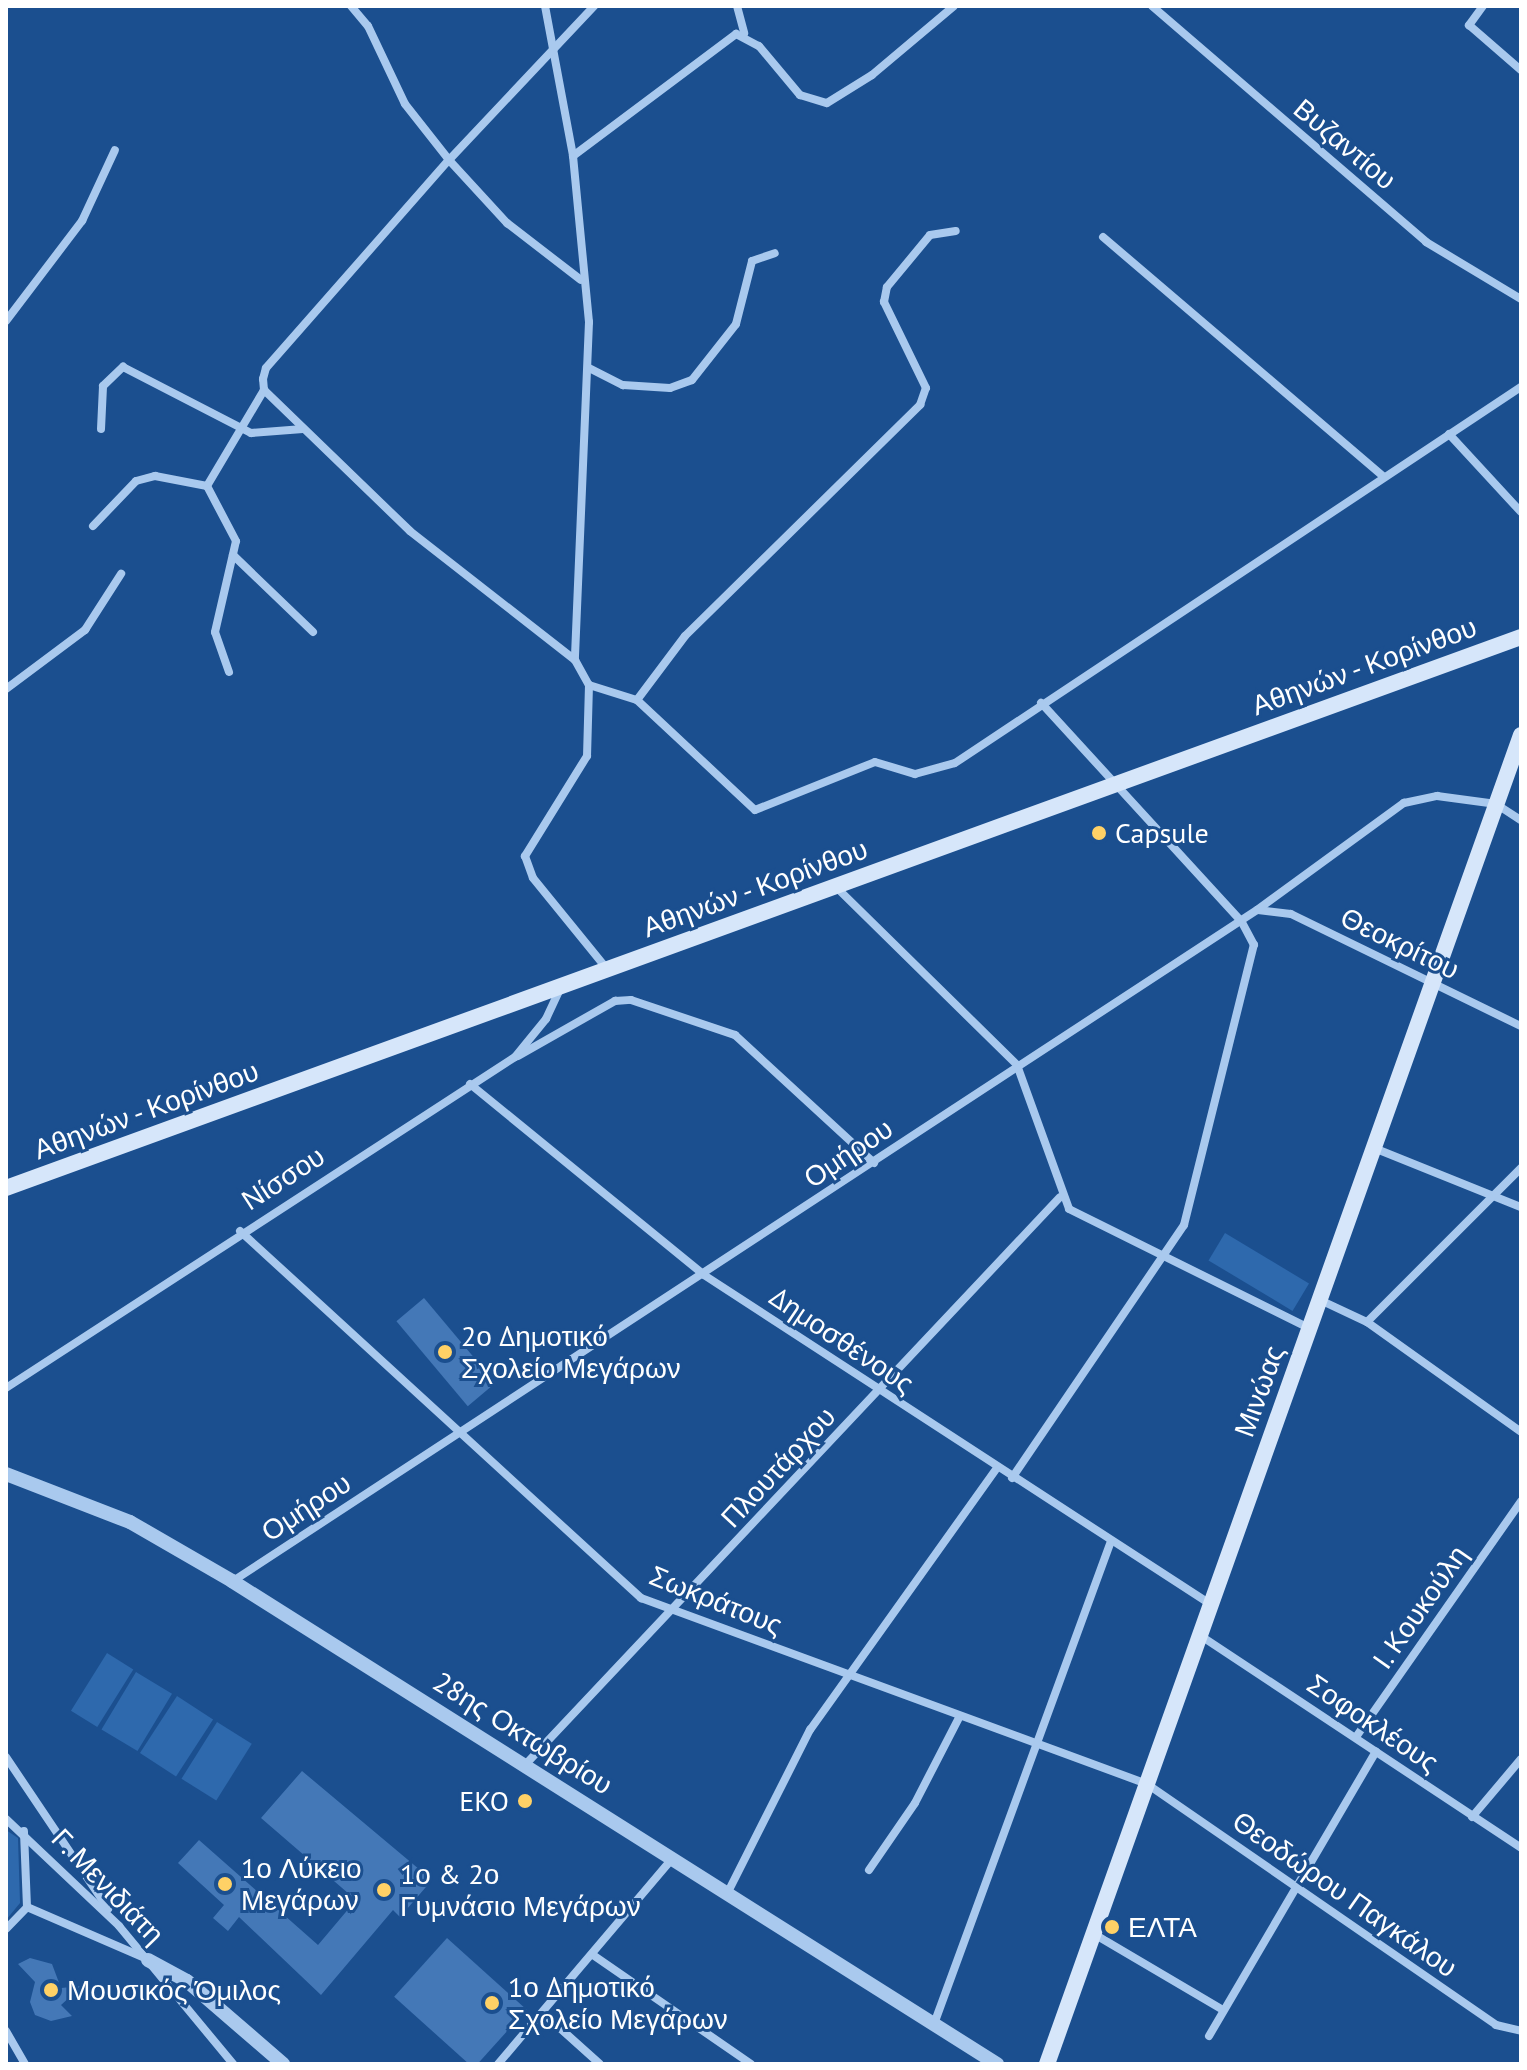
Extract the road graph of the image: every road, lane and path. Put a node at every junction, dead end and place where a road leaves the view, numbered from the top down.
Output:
1 (351, 6) edge
2 (545, 6) edge
3 (594, 6) edge
4 (737, 6) edge
5 (954, 6) edge
6 (1483, 6) edge
7 (1155, 7) edge
8 (744, 33) junction
9 (553, 48) junction
10 (1521, 70) edge
11 (115, 150) dead end
12 (573, 156) junction
13 (449, 160) junction
14 (956, 231) dead end
15 (1103, 237) dead end
16 (775, 253) dead end
17 (581, 280) junction
18 (1521, 299) edge
19 (6, 321) edge
20 (589, 368) junction
21 (1521, 387) edge
22 (264, 390) junction
23 (101, 429) dead end
24 (239, 429) junction
25 (303, 429) junction
26 (1449, 434) junction
27 (1383, 476) junction
28 (207, 486) junction
29 (1521, 512) edge
30 (93, 526) dead end
31 (233, 555) junction
32 (121, 574) dead end
33 (313, 632) dead end
34 (1521, 637) edge
35 (575, 660) junction
36 (229, 672) dead end
37 (589, 685) junction
38 (6, 689) edge
39 (637, 700) junction
40 (1041, 703) junction
41 (1521, 735) edge
42 (1115, 784) junction
43 (1496, 804) junction
44 (1521, 820) edge
45 (835, 886) junction
46 (1257, 910) junction
47 (1241, 921) junction
48 (608, 969) junction
49 (1432, 983) junction
50 (561, 986) junction
51 (1521, 1026) edge
52 (515, 1057) junction
53 (1017, 1065) junction
54 (470, 1084) junction
55 (1373, 1148) junction
56 (874, 1163) junction
57 (1521, 1168) edge
58 (6, 1188) edge
59 (1497, 1193) junction
60 (1060, 1197) junction
61 (1521, 1207) edge
62 (240, 1231) junction
63 (1170, 1254) junction
64 (704, 1275) junction
65 (1320, 1300) junction
66 (1367, 1322) junction
67 (1309, 1328) junction
68 (6, 1388) edge
69 (880, 1392) junction
70 (1521, 1432) edge
71 (462, 1433) junction
72 (996, 1469) junction
73 (6, 1474) edge
74 (1012, 1478) junction
75 (1521, 1501) edge
76 (1111, 1541) junction
77 (232, 1581) junction
78 (1211, 1604) junction
79 (673, 1611) junction
80 (1200, 1635) junction
81 (847, 1674) junction
82 (960, 1716) junction
83 (1356, 1737) junction
84 (1037, 1742) junction
85 (1376, 1751) junction
86 (6, 1757) edge
87 (1521, 1759) edge
88 (524, 1772) junction
89 (1147, 1784) junction
90 (1472, 1817) junction
91 (6, 1819) edge
92 (24, 1831) junction
93 (1521, 1848) edge
94 (673, 1858) junction
95 (869, 1870) dead end
96 (1294, 1885) junction
97 (728, 1892) junction
98 (27, 1907) junction
99 (119, 1926) junction
100 (6, 1929) edge
101 (1093, 1934) junction
102 (593, 1955) junction
103 (148, 1960) junction
104 (1223, 2010) junction
105 (543, 2013) junction
106 (934, 2024) junction
107 (6, 2031) edge
108 (1521, 2031) edge
109 (1209, 2036) dead end
110 (25, 2064) edge
111 (233, 2064) edge
112 (283, 2064) edge
113 (498, 2064) edge
114 (600, 2064) edge
115 (751, 2064) edge
116 (997, 2064) edge
117 (1047, 2064) edge

1 - 13 street
2 - 9 street
3 - 9 street
4 - 8 street
5 - 8 street
6 - 10 street
7 - 18 street, Βυζαντίου
8 - 12 street
9 - 12 street
9 - 13 street
11 - 19 street
12 - 17 street
13 - 17 street
13 - 22 street
14 - 39 street
15 - 27 street
16 - 20 street
17 - 20 street
20 - 35 street
21 - 26 street
22 - 24 street
22 - 25 street
23 - 24 street
24 - 25 street
24 - 28 street
25 - 35 street
26 - 27 street
26 - 29 street
27 - 40 street
28 - 30 street
28 - 31 street
31 - 33 street
31 - 36 street
32 - 38 street
34 - 42 main road, Αθηνών - Κορίνθου
35 - 37 street
37 - 39 street
37 - 48 street
39 - 40 street
40 - 42 street
41 - 43 main road, Μινώας
42 - 45 main road, Αθηνών - Κορίνθου
42 - 47 street
43 - 44 street
43 - 46 street, Ομήρου
43 - 49 main road, Μινώας
45 - 48 main road, Αθηνών - Κορίνθου
45 - 53 street
46 - 47 street, Ομήρου
46 - 49 street, Θεοκρίτου
47 - 53 street, Ομήρου
47 - 63 street
48 - 50 main road, Αθηνών - Κορίνθου
49 - 51 street, Θεοκρίτου
49 - 55 main road, Μινώας
50 - 52 street, Νίσσου
50 - 58 main road, Αθηνών - Κορίνθου
52 - 54 street, Νίσσου
52 - 56 street
53 - 56 street, Ομήρου
53 - 60 street
54 - 62 street, Νίσσου
54 - 64 street, Δημοσθένους
55 - 59 street
55 - 65 main road, Μινώας
56 - 64 street, Ομήρου
57 - 59 street
59 - 61 street
59 - 66 street
60 - 63 street
60 - 69 street, Πλουτάρχου
62 - 68 street, Νίσσου
62 - 71 street, Σωκράτους
63 - 67 street
63 - 74 street
64 - 69 street, Δημοσθένους
64 - 71 street, Ομήρου
65 - 66 street
65 - 67 main road, Μινώας
66 - 70 street
67 - 78 main road, Μινώας
69 - 72 street, Δημοσθένους
69 - 79 street, Πλουτάρχου
71 - 77 street, Ομήρου
71 - 79 street, Σωκράτους
72 - 74 street, Δημοσθένους
72 - 81 street
73 - 77 street, 28ης Οκτωβρίου
74 - 76 street, Δημοσθένους
75 - 83 street, Ι. Κουκούλη
76 - 78 street, Δημοσθένους
76 - 84 street
77 - 88 street, 28ης Οκτωβρίου
78 - 80 main road, Μινώας
79 - 81 street, Σωκράτους
79 - 88 street, Πλουτάρχου
80 - 83 street, Σοφοκλέους
80 - 89 main road, Μινώας
81 - 82 street, Σωκράτους
81 - 97 street
82 - 84 street, Σωκράτους
82 - 95 street
83 - 85 street, Σοφοκλέους
84 - 89 street, Σωκράτους
84 - 106 street
85 - 90 street, Σοφοκλέους
85 - 96 street
86 - 99 street
87 - 90 street
88 - 94 street, 28ης Οκτωβρίου
89 - 96 street, Θεοδώρου Παγκάλου
89 - 101 main road, Μινώας
90 - 93 street, Σοφοκλέους
91 - 92 street, Γ. Μενιδιάτη
92 - 98 street
92 - 99 street, Γ. Μενιδιάτη
94 - 97 street, 28ης Οκτωβρίου
94 - 102 street
96 - 104 street
96 - 108 street, Θεοδώρου Παγκάλου
97 - 106 street, 28ης Οκτωβρίου
98 - 100 street
98 - 103 street
99 - 103 street, Γ. Μενιδιάτη
101 - 104 street
101 - 117 main road, Μινώας
102 - 105 street
102 - 115 street
103 - 111 street, Γ. Μενιδιάτη
103 - 112 street
104 - 109 street
105 - 113 street
105 - 114 street
106 - 116 street, 28ης Οκτωβρίου
107 - 110 street

